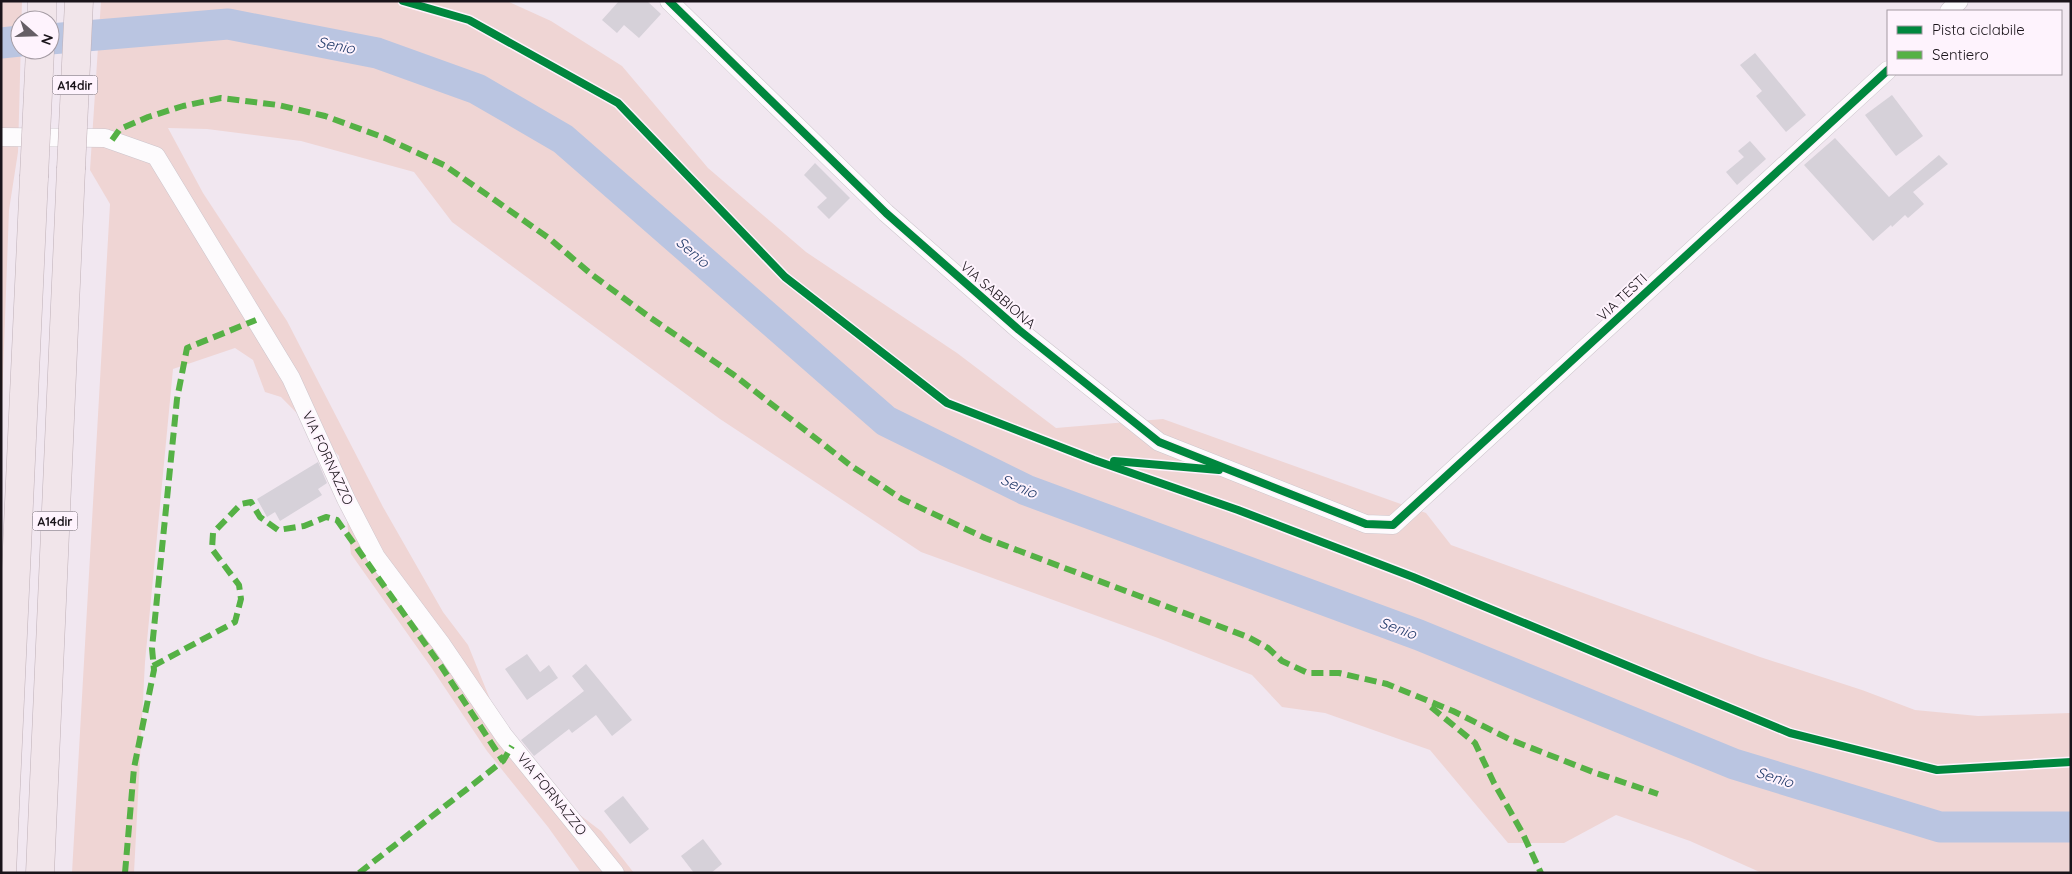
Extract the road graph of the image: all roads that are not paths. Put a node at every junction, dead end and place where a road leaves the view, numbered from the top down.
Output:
1 (79, 1) edge
2 (669, 1) edge
3 (1959, 1) edge
4 (1950, 10) edge
5 (40, 60) edge
6 (1887, 71) edge
7 (1, 137) edge
8 (1366, 524) joint
9 (2, 873) edge
10 (40, 873) edge
11 (615, 873) edge

1 - 10 highway, A14dir, bridge
2 - 8 street, VIA SABBIONA
3 - 4 street
5 - 9 highway, A14dir, bridge
6 - 8 street, VIA TESTI
7 - 11 street, VIA FORNAZZO

